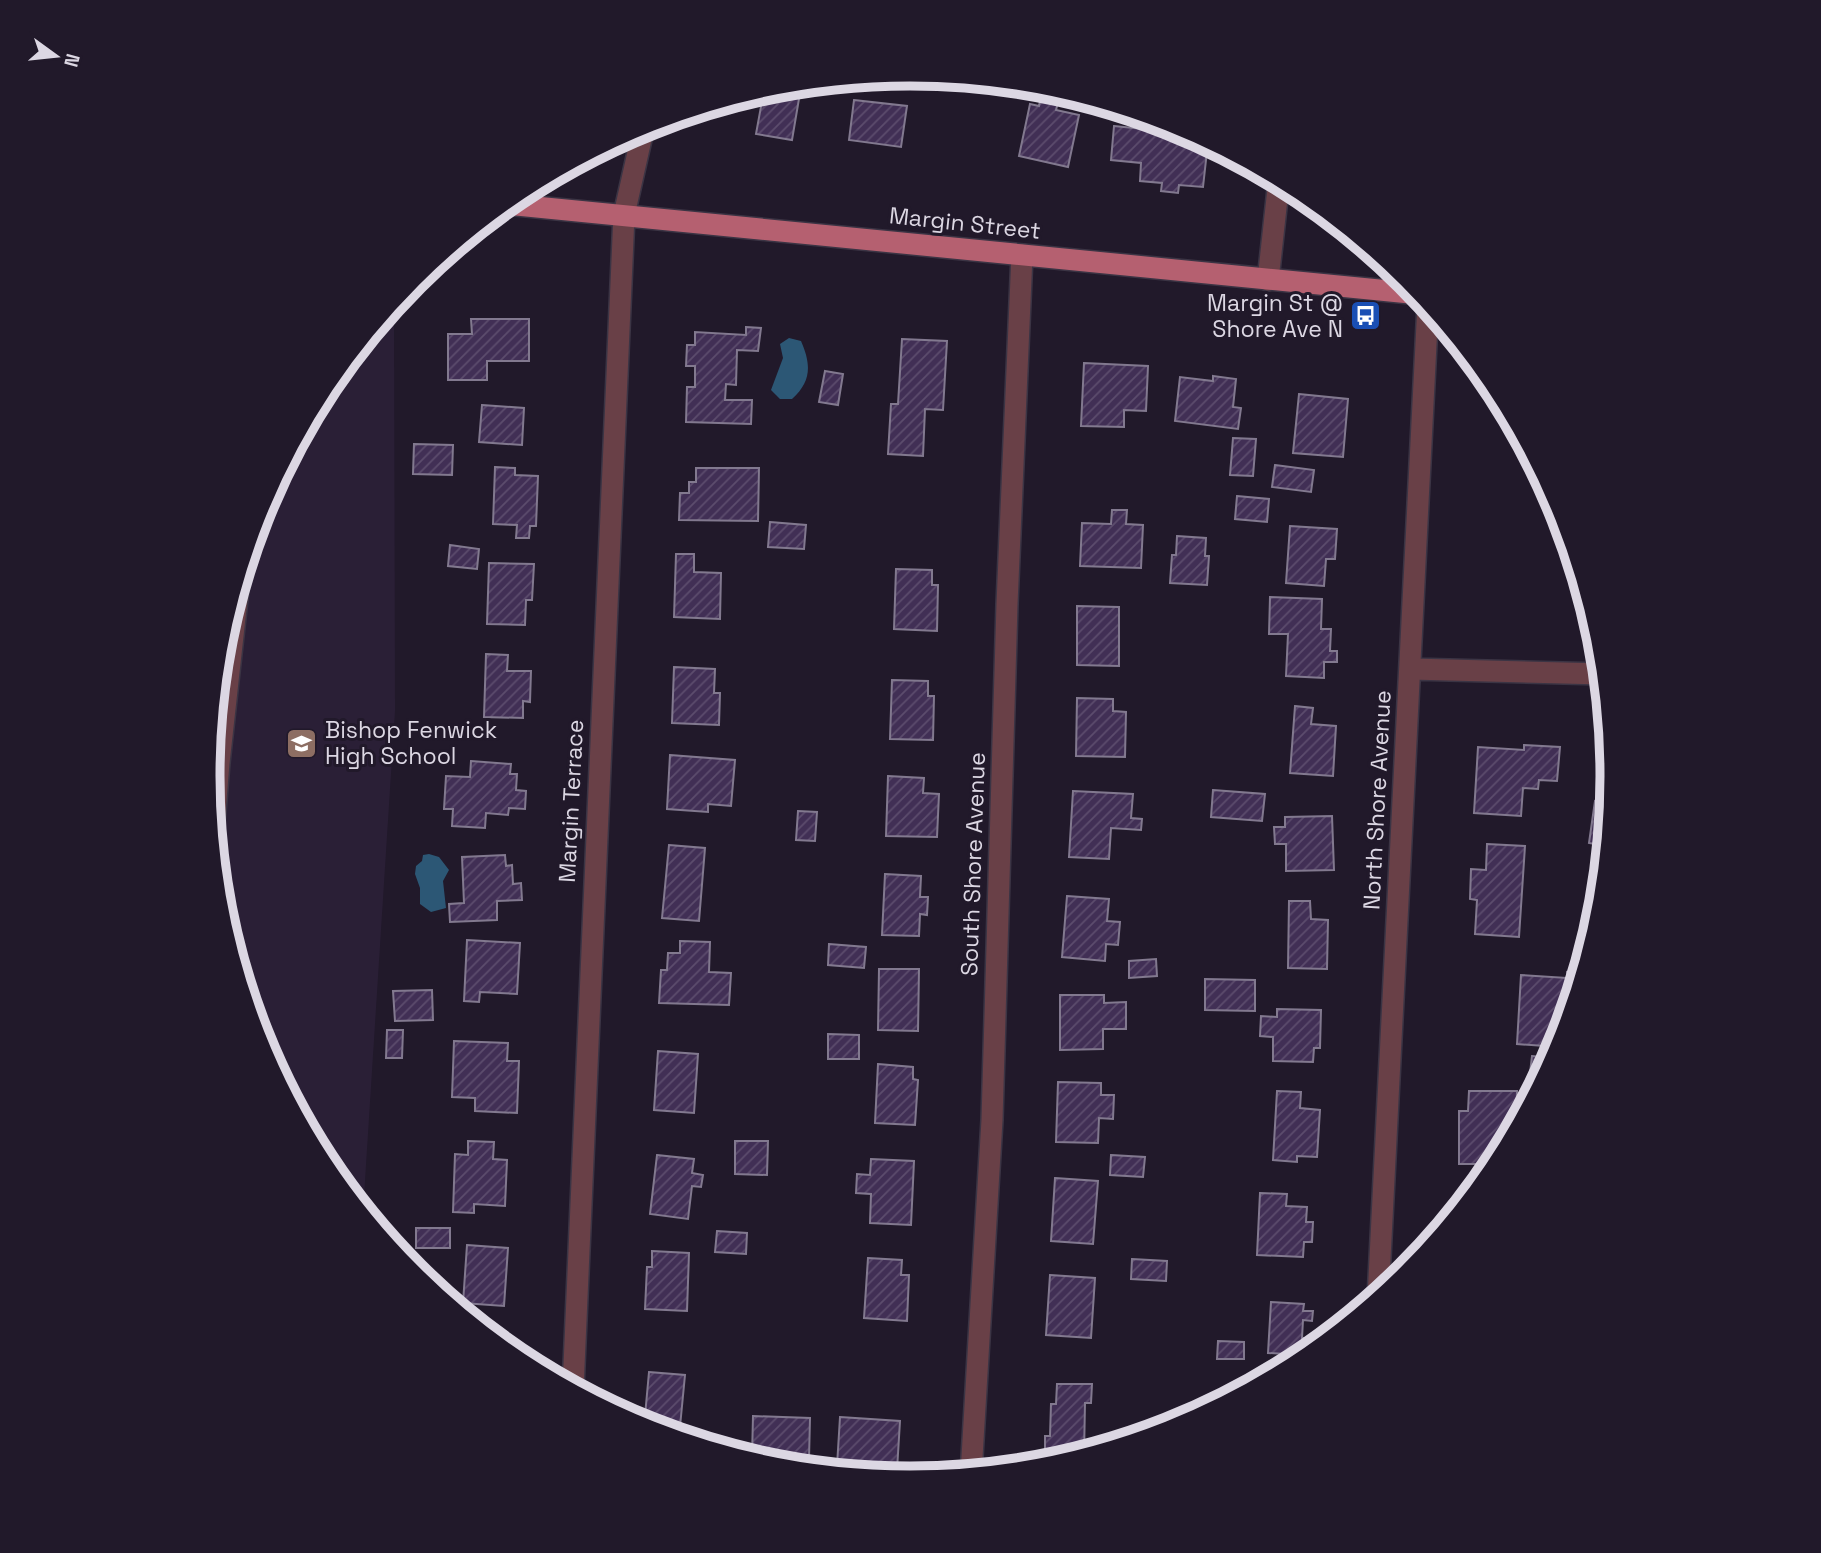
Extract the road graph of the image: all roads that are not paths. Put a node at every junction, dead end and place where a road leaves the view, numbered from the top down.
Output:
1 (641, 140) edge
2 (1278, 192) edge
3 (522, 205) edge
4 (624, 215) junction
5 (1022, 255) junction
6 (1268, 280) junction
7 (1404, 293) edge
8 (1427, 318) edge
9 (231, 656) edge
10 (1410, 669) junction
11 (1593, 674) edge
12 (221, 748) edge
13 (1379, 1284) edge
14 (573, 1379) edge
15 (972, 1464) edge

1 - 4 street, Margin Terrace
2 - 6 street
3 - 4 main road, Margin Street
4 - 5 main road, Margin Street
4 - 14 street, Margin Terrace
5 - 6 main road, Margin Street
5 - 15 street, South Shore Avenue
6 - 7 main road, Margin Street
8 - 10 street, North Shore Avenue
9 - 12 street
10 - 11 street
10 - 13 street, North Shore Avenue

